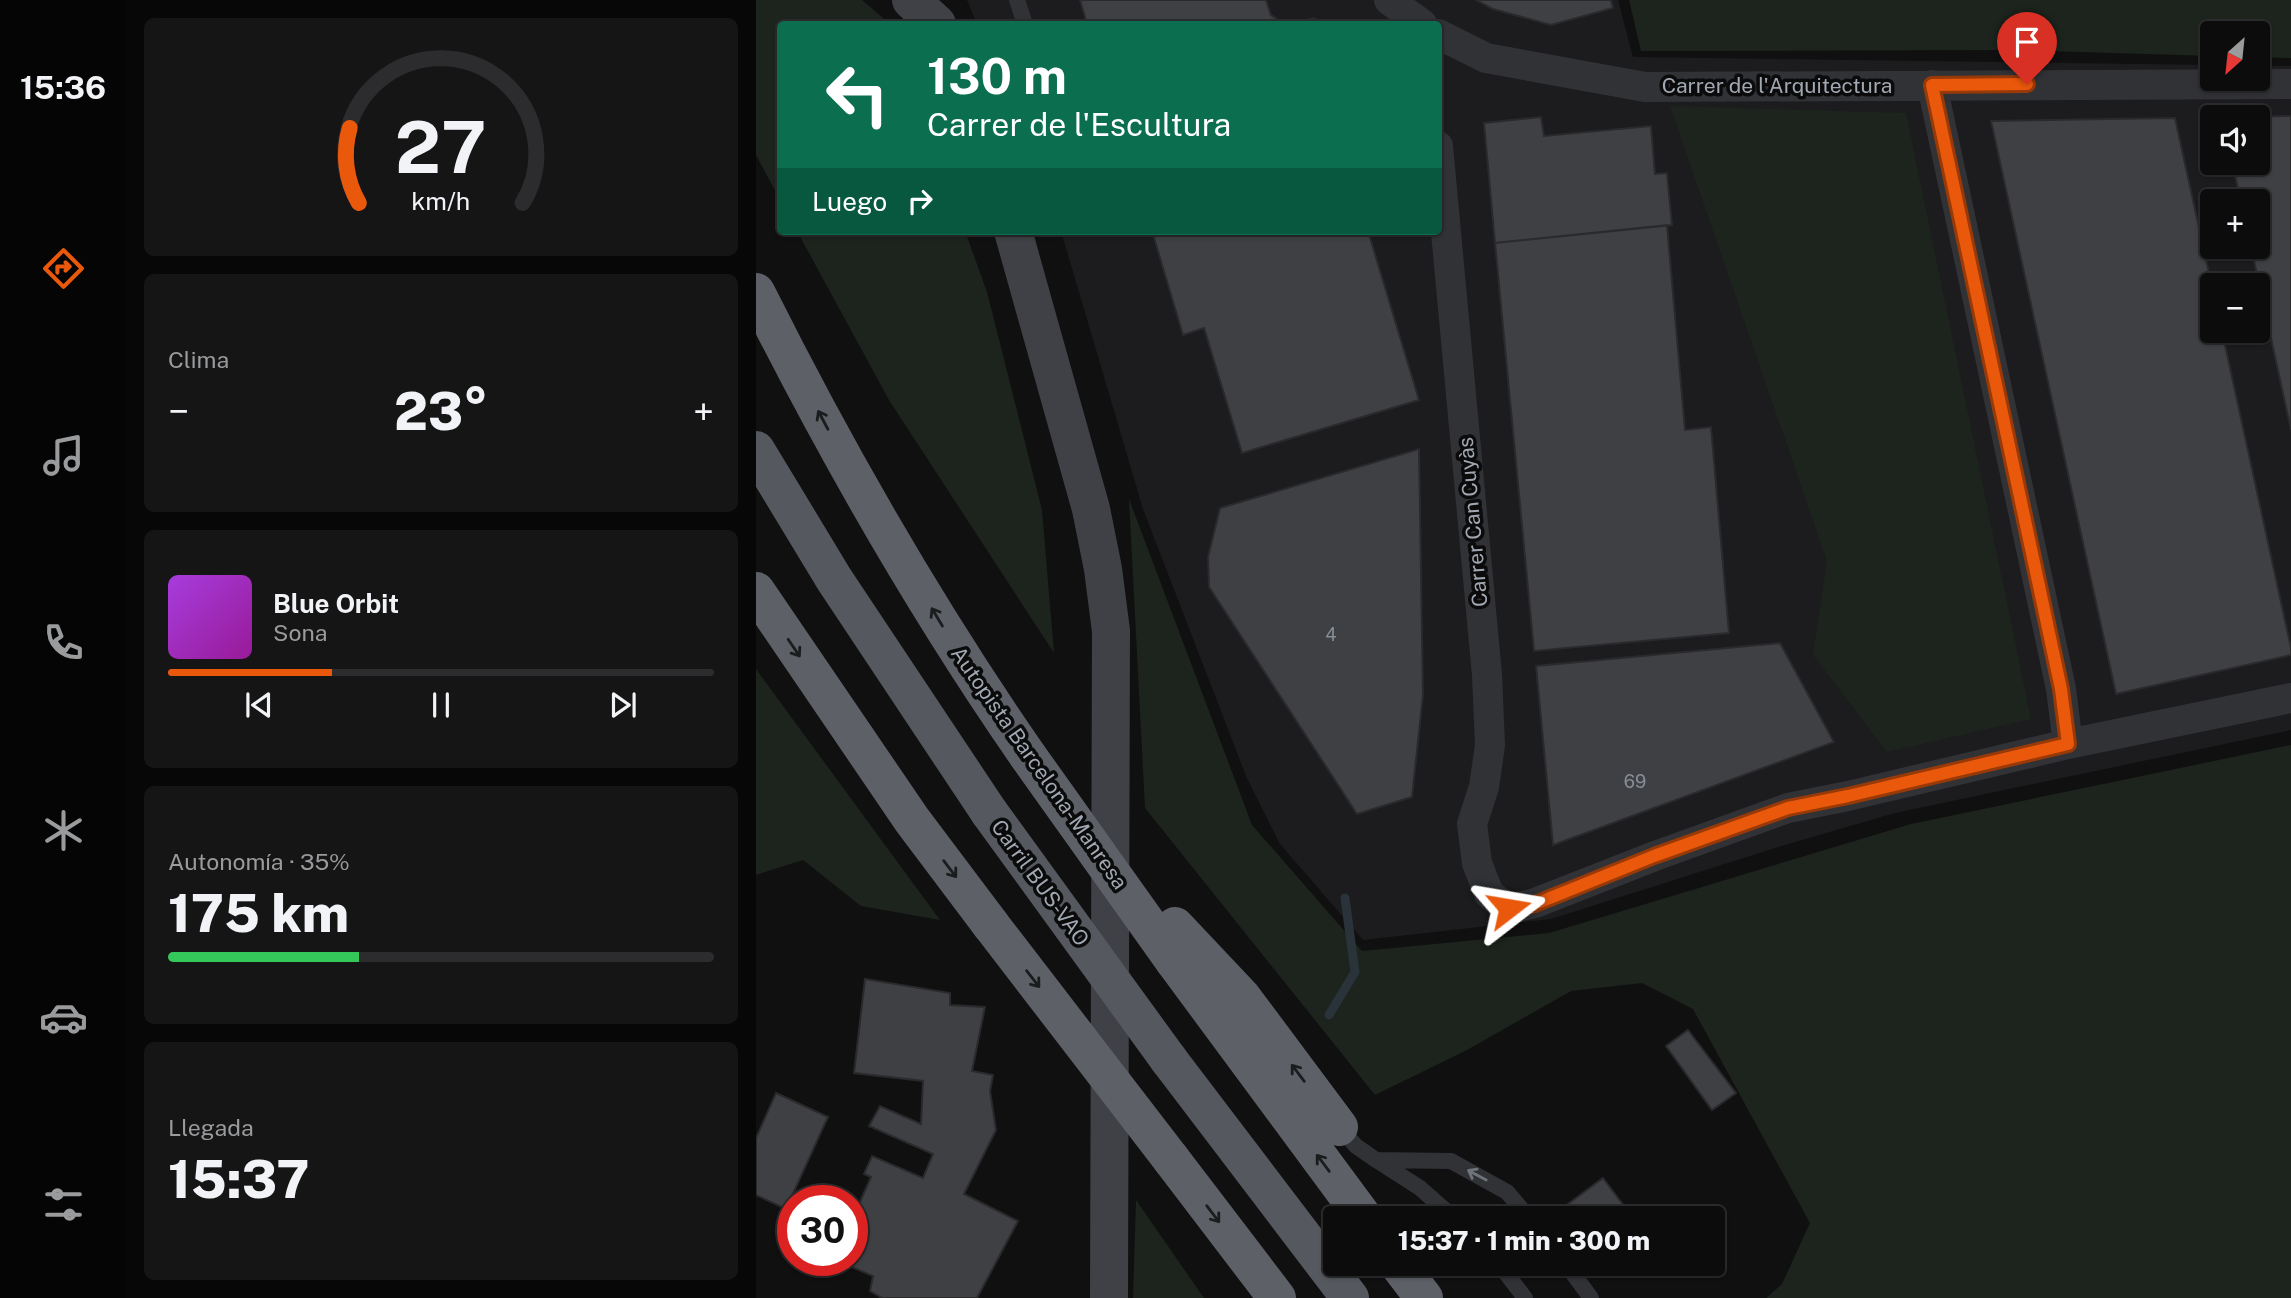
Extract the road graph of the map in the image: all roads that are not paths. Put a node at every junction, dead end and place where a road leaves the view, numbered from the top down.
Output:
1 (911, 0) edge
2 (941, 0) edge
3 (1017, 0) edge
4 (1389, 0) edge
5 (934, 21) edge
6 (943, 21) edge
7 (1024, 21) edge
8 (1418, 21) edge
9 (1442, 36) edge
10 (2291, 83) edge
11 (1932, 85) junction
12 (1442, 189) edge
13 (1014, 235) edge
14 (756, 292) edge
15 (757, 452) edge
16 (756, 591) edge
17 (2291, 698) edge
18 (2068, 744) junction
19 (1175, 943) junction
20 (1339, 1127) joint
21 (1376, 1160) junction
22 (1356, 1206) edge
23 (1440, 1206) edge
24 (1519, 1206) edge
25 (1407, 1276) edge
26 (1508, 1276) edge
27 (1575, 1276) edge
28 (1109, 1298) edge
29 (1278, 1298) edge
30 (1350, 1298) edge
31 (1424, 1298) edge
32 (1525, 1298) edge
33 (1591, 1298) edge

1 - 5 main road
2 - 6 main road
3 - 7 lane
4 - 8 street
9 - 11 street, Carrer de l'Arquitectura
10 - 11 street, Carrer de l'Arquitectura
11 - 18 street
12 - 18 street, Carrer Can Cuyàs
13 - 28 main road
19 -> 14 highway, Autopista Barcelona-Manresa, bridge
15 - 30 highway, Carril BUS-VAO, bridge
16 -> 29 highway, bridge
17 - 18 street
20 -> 19 highway
22 -> 19 highway, Autopista Barcelona-Manresa
20 - 21 lane
21 - 23 lane
24 -> 21 lane
25 - 31 highway
26 - 32 lane
27 - 33 lane

